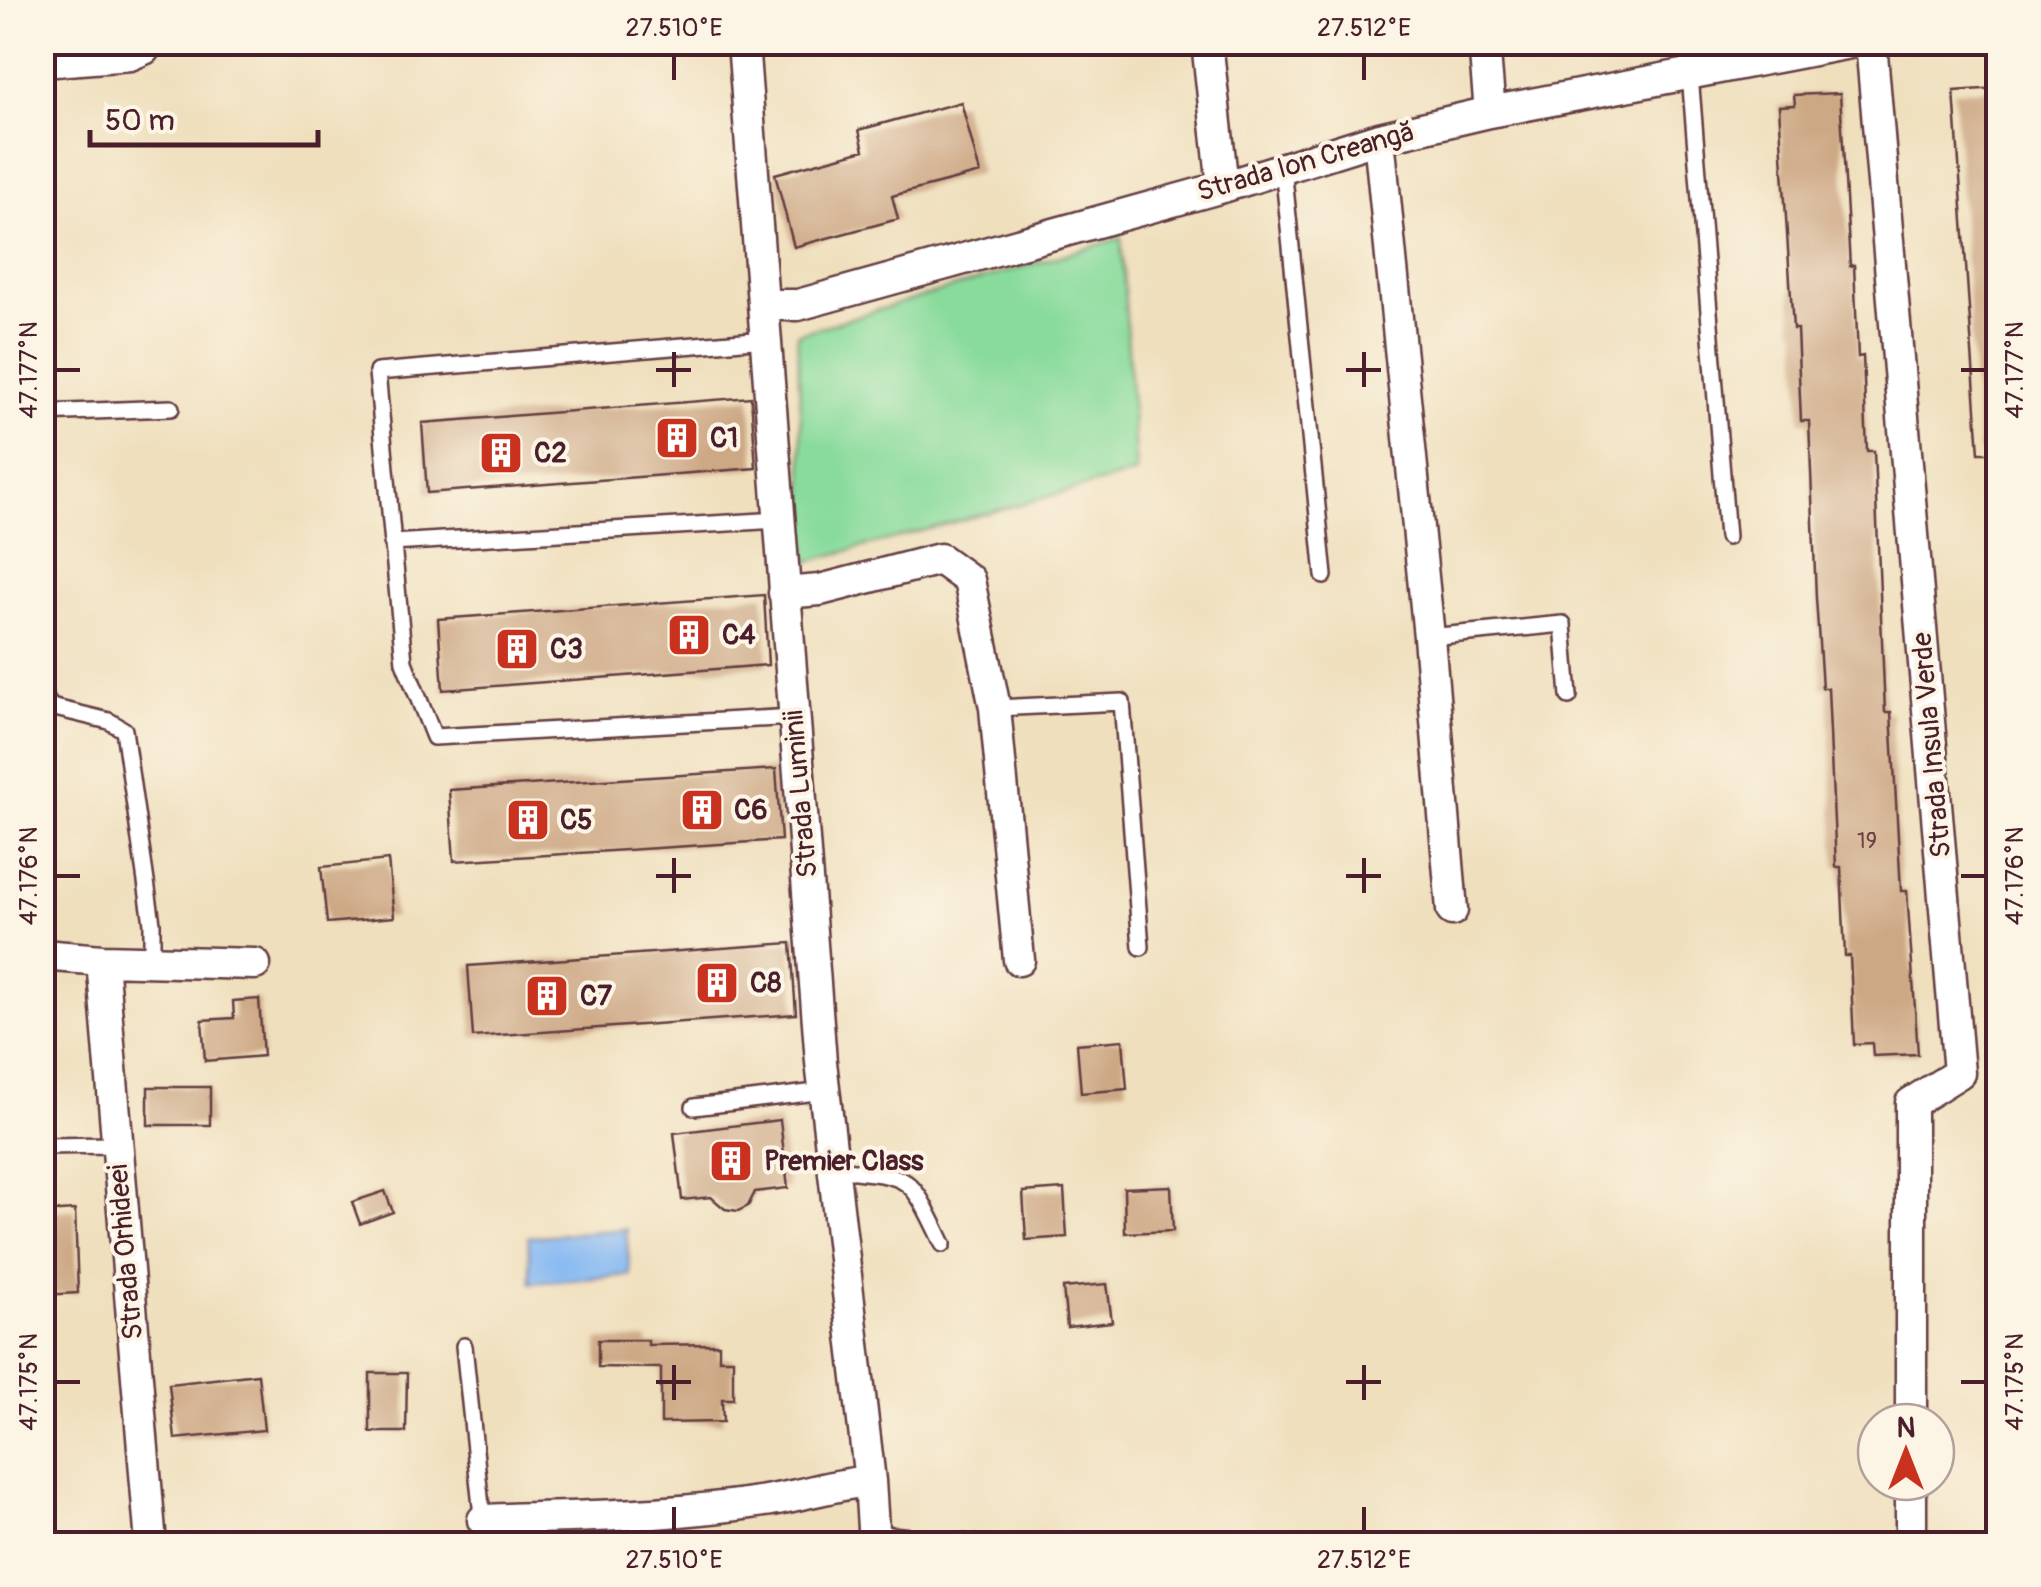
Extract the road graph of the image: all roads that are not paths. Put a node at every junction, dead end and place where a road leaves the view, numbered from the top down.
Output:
1 (743, 42) edge
2 (1207, 42) edge
3 (1484, 42) edge
4 (1855, 42) edge
5 (1871, 42) edge
6 (138, 49) edge
7 (42, 62) edge
8 (1690, 74) junction
9 (1490, 112) junction
10 (1379, 138) junction
11 (1283, 167) junction
12 (1223, 187) junction
13 (764, 305) junction
14 (766, 339) junction
15 (171, 408) dead end
16 (42, 413) edge
17 (778, 520) junction
18 (1727, 537) dead end
19 (392, 543) junction
20 (1324, 576) dead end
21 (784, 594) junction
22 (1429, 637) junction
23 (42, 678) edge
24 (1569, 696) dead end
25 (994, 708) junction
26 (794, 718) junction
27 (1452, 910) dead end
28 (1141, 947) dead end
29 (42, 955) edge
30 (102, 960) junction
31 (152, 960) junction
32 (1020, 960) dead end
33 (255, 964) dead end
34 (824, 1091) junction
35 (694, 1107) dead end
36 (117, 1145) junction
37 (42, 1146) edge
38 (833, 1170) junction
39 (943, 1244) dead end
40 (464, 1346) dead end
41 (1910, 1402) edge
42 (870, 1481) junction
43 (1910, 1502) edge
44 (484, 1532) edge
45 (874, 1539) edge
46 (151, 1544) edge
47 (978, 1544) edge
48 (1910, 1544) edge

1 - 13 street, Strada Luminii
2 - 12 street
3 - 9 street
4 - 8 street, Strada Ion Creangă
5 - 41 street, Strada Insula Verde
6 - 7 street
8 - 9 street, Strada Ion Creangă
8 - 18 lane
9 - 10 street, Strada Ion Creangă
10 - 11 street, Strada Ion Creangă
10 - 22 street
11 - 12 street, Strada Ion Creangă
11 - 20 lane
12 - 13 street, Strada Ion Creangă
13 - 14 street, Strada Luminii
14 - 17 street, Strada Luminii
14 - 19 lane
15 - 16 lane
17 - 19 lane
17 - 21 street, Strada Luminii
19 - 26 lane
21 - 25 street
21 - 26 street, Strada Luminii
22 - 24 lane
22 - 27 street
23 - 31 lane
25 - 28 lane
25 - 32 street
26 - 34 street, Strada Luminii
29 - 30 street
30 - 31 street
30 - 36 street, Strada Orhideei
31 - 33 street
34 - 35 lane
34 - 38 street, Strada Luminii
36 - 37 lane
36 - 46 street, Strada Orhideei
38 - 39 lane
38 - 42 street, Strada Luminii
40 - 44 lane
42 - 44 street
42 - 45 street, Strada Luminii
43 - 48 street
45 - 47 lane

